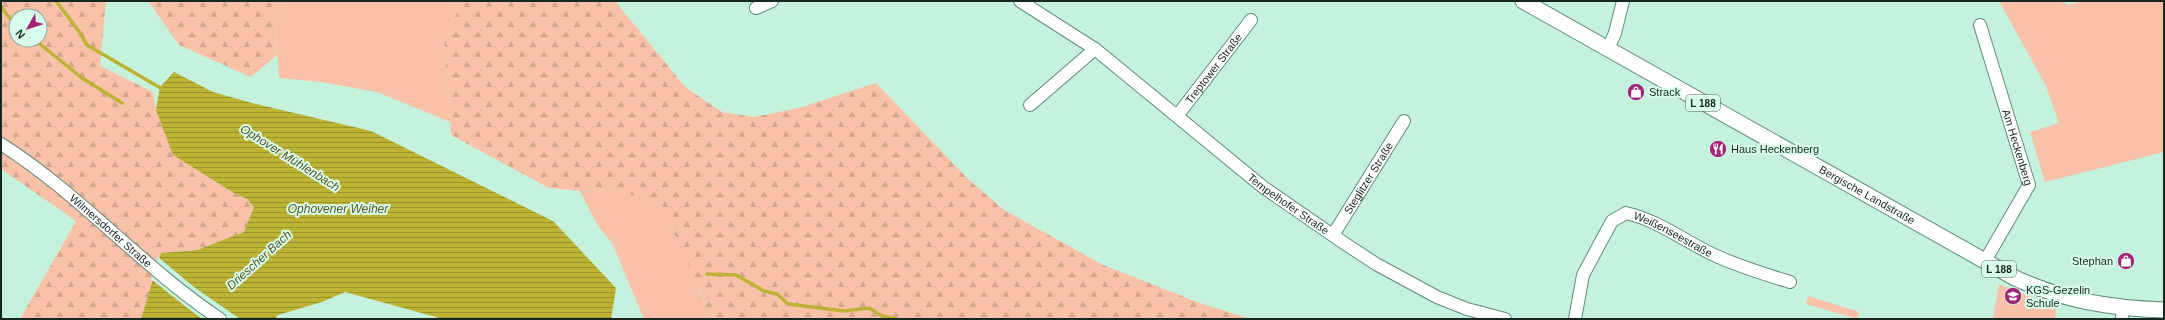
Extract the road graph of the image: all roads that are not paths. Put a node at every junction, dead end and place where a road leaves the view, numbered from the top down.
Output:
1 (772, 1) edge
2 (1523, 1) edge
3 (1623, 1) edge
4 (1024, 2) edge
5 (756, 8) dead end
6 (1251, 20) dead end
7 (1980, 25) dead end
8 (1095, 49) junction
9 (1608, 49) junction
10 (1030, 105) dead end
11 (1177, 116) junction
12 (1404, 121) dead end
13 (1, 144) edge
14 (1333, 235) junction
15 (1985, 261) junction
16 (1790, 282) dead end
17 (2164, 310) edge
18 (2122, 314) edge
19 (220, 319) edge
20 (1505, 319) edge
21 (1575, 319) edge

1 - 5 street
2 - 9 main road, Bergische Landstraße / L 188
3 - 9 street
4 - 8 street, Tempelhofer Straße
6 - 11 street, Treptower Straße
7 - 15 street, Am Heckenberg
8 - 10 street
8 - 11 street, Tempelhofer Straße
9 - 15 main road, Bergische Landstraße / L 188
11 - 14 street, Tempelhofer Straße
12 - 14 street, Steglitzer Straße
13 - 19 street, Wilmersdorfer Straße
14 - 20 street, Tempelhofer Straße
15 - 18 main road, Bergische Landstraße / L 188
16 - 21 street, Weißenseestraße
17 - 18 main road, Bergische Landstraße / L 188

